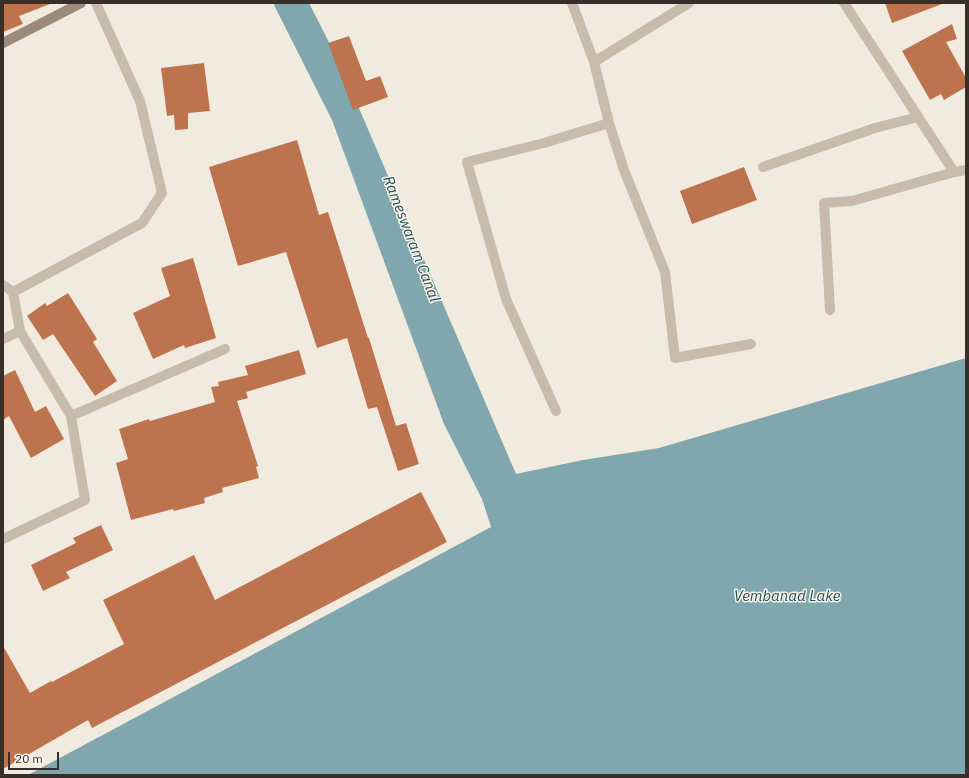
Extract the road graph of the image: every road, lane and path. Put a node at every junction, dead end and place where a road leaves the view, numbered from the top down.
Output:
1 (81, 3) edge
2 (96, 3) edge
3 (572, 3) edge
4 (689, 3) edge
5 (844, 3) edge
6 (3, 44) edge
7 (594, 62) junction
8 (918, 117) junction
9 (609, 123) junction
10 (763, 167) dead end
11 (966, 170) edge
12 (954, 172) junction
13 (3, 285) edge
14 (13, 292) junction
15 (830, 310) dead end
16 (20, 331) junction
17 (3, 339) edge
18 (752, 344) dead end
19 (225, 349) dead end
20 (556, 411) dead end
21 (70, 416) junction
22 (3, 540) edge

1 - 6 main road
2 - 14 street
3 - 7 street
4 - 7 street
5 - 8 street
7 - 9 street
8 - 10 street
8 - 12 street
9 - 18 street
9 - 20 street
11 - 12 street
12 - 15 street
13 - 14 street
14 - 16 street
16 - 17 street
16 - 21 street
19 - 21 street
21 - 22 street

